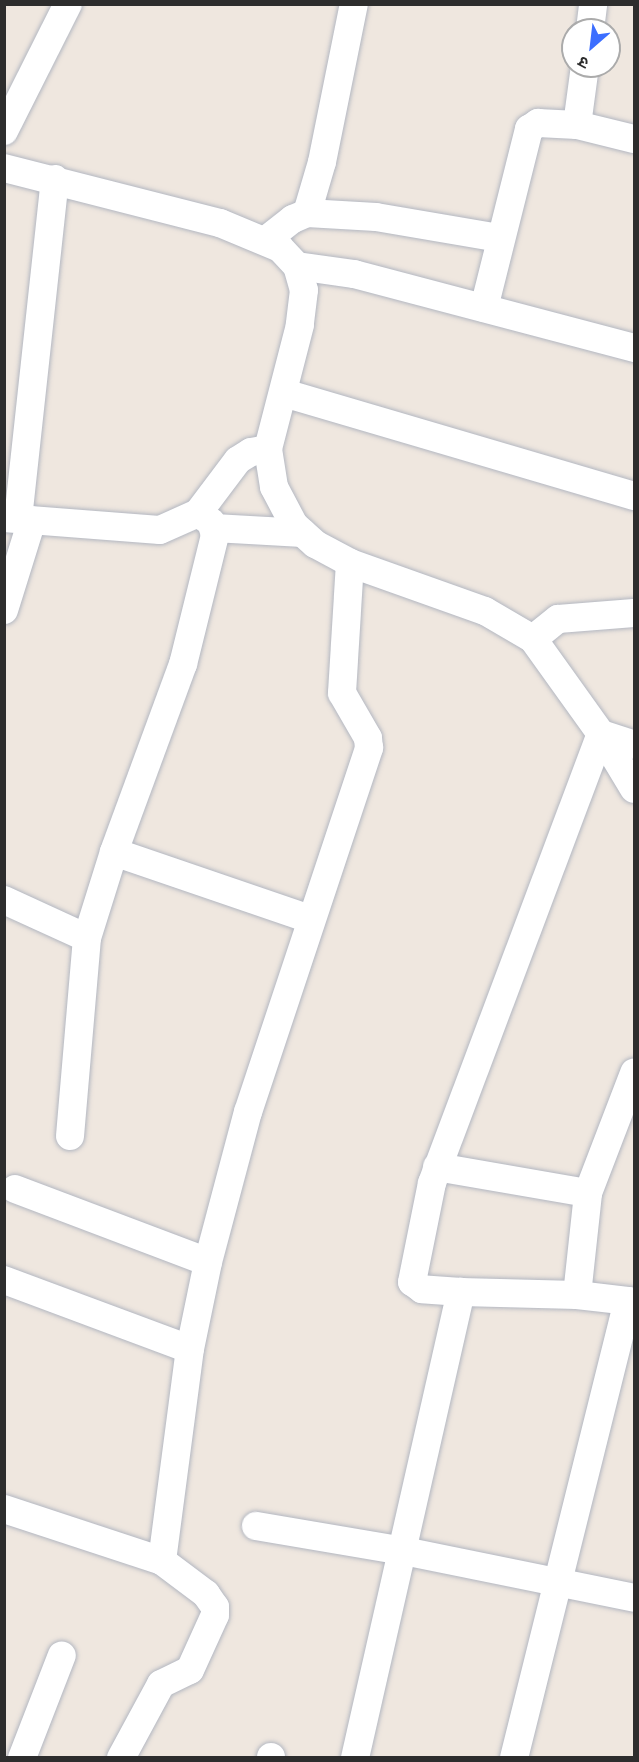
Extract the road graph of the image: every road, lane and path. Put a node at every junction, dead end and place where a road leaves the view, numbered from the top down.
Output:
1 (68, 4) edge
2 (354, 4) edge
3 (583, 78) edge
4 (577, 125) junction
5 (4, 131) edge
6 (634, 140) edge
7 (4, 168) edge
8 (55, 179) junction
9 (307, 213) junction
10 (499, 238) junction
11 (266, 240) junction
12 (297, 266) junction
13 (484, 308) junction
14 (634, 348) edge
15 (284, 393) junction
16 (268, 449) junction
17 (634, 496) edge
18 (18, 519) edge
19 (206, 520) junction
20 (303, 533) junction
21 (350, 563) junction
22 (4, 610) edge
23 (634, 613) edge
24 (533, 639) junction
25 (601, 734) junction
26 (634, 745) edge
27 (634, 789) edge
28 (114, 852) junction
29 (4, 900) edge
30 (310, 919) junction
31 (87, 938) junction
32 (631, 1089) edge
33 (70, 1136) dead end
34 (437, 1167) junction
35 (15, 1189) dead end
36 (588, 1193) junction
37 (208, 1262) junction
38 (4, 1280) edge
39 (461, 1292) junction
40 (577, 1295) junction
41 (631, 1302) edge
42 (190, 1349) junction
43 (4, 1509) edge
44 (256, 1526) dead end
45 (404, 1551) junction
46 (162, 1561) junction
47 (557, 1584) junction
48 (634, 1598) edge
49 (62, 1654) dead end
50 (22, 1758) edge
51 (121, 1758) edge
52 (355, 1758) edge
53 (513, 1758) edge

1 - 5 street
2 - 9 street
3 - 4 street
4 - 6 street
4 - 10 street
7 - 8 street
8 - 11 street
8 - 18 street
9 - 10 street
9 - 11 street
10 - 13 street
11 - 12 street
12 - 13 street
12 - 15 street
13 - 14 street
15 - 16 street
15 - 17 street
16 - 19 street
16 - 20 street
18 - 19 street
18 - 22 street
19 - 20 street
19 - 28 street
20 - 21 street
21 - 24 street
21 - 30 street
23 - 24 street
24 - 25 street
25 - 26 street
25 - 27 street
25 - 34 street
28 - 30 street
28 - 31 street
29 - 31 street
30 - 37 street
31 - 33 street
32 - 36 street
34 - 36 street
34 - 39 street
35 - 37 street
36 - 40 street
37 - 42 street
38 - 42 street
39 - 40 street
39 - 45 street
40 - 41 street
41 - 47 street
42 - 46 street
43 - 46 street
44 - 45 street
45 - 47 street
45 - 52 street
46 - 51 street
47 - 48 street
47 - 53 street
49 - 50 street

